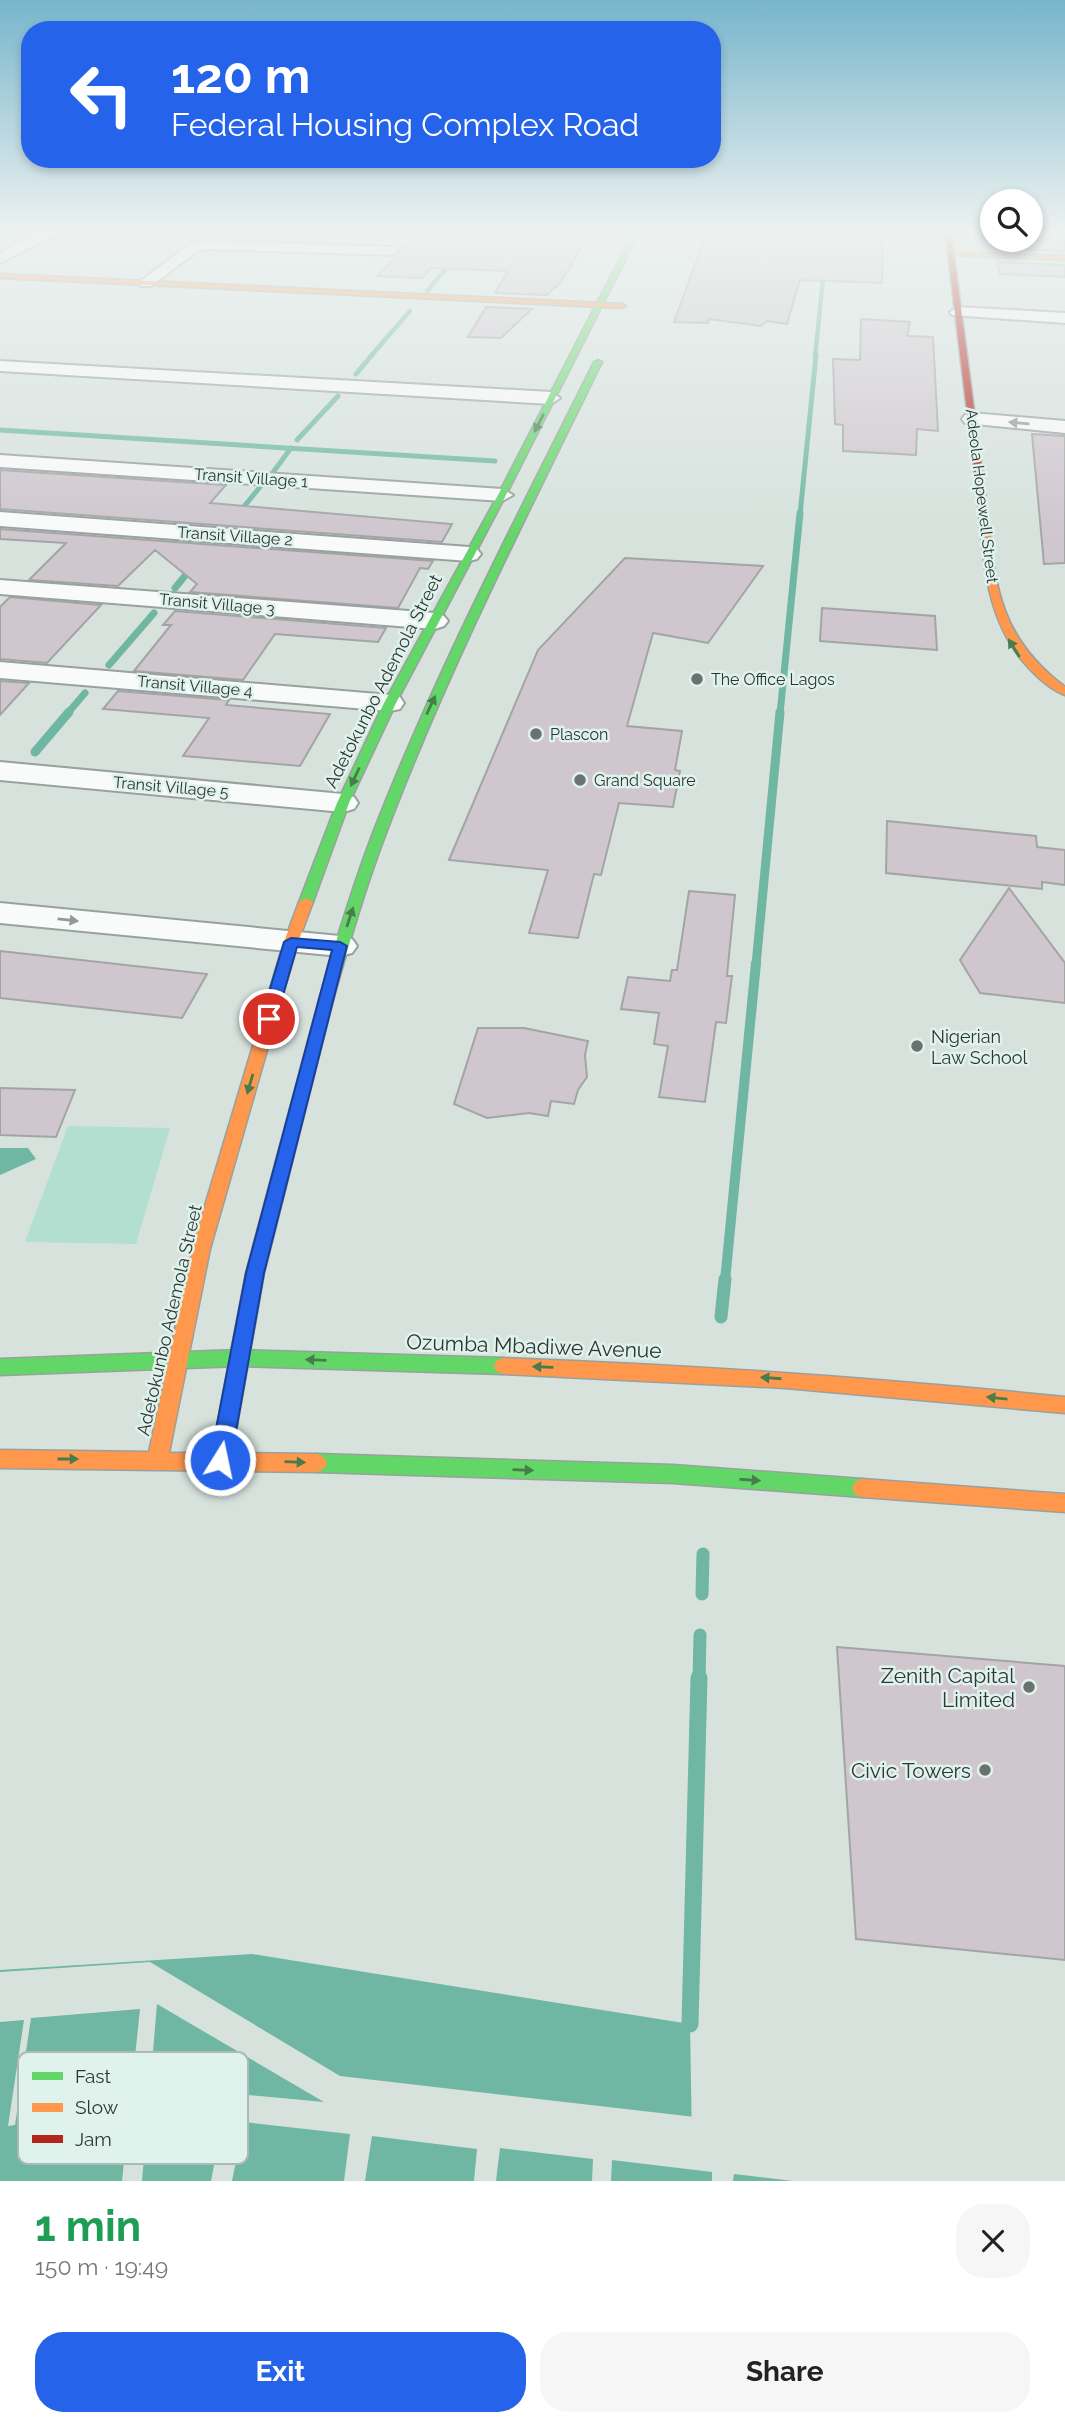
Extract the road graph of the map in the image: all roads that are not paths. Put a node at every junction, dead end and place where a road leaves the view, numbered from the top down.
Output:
1 (585, 333) edge
2 (961, 333) edge
3 (604, 350) dead end
4 (0, 366) edge
5 (551, 398) junction
6 (972, 419) junction
7 (1065, 427) edge
8 (0, 461) edge
9 (502, 495) junction
10 (0, 519) edge
11 (469, 554) junction
12 (0, 587) edge
13 (435, 621) junction
14 (0, 670) edge
15 (1065, 692) edge
16 (390, 703) junction
17 (0, 771) edge
18 (343, 803) junction
19 (0, 913) edge
20 (291, 942) junction
21 (340, 946) junction
22 (177, 1358) junction
23 (239, 1358) junction
24 (0, 1367) edge
25 (1065, 1405) edge
26 (0, 1459) edge
27 (158, 1459) junction
28 (220, 1460) junction
29 (1065, 1503) edge

1 - 5 main road, Adetokunbo Ademola Street
2 - 6 main road, Adeola Hopewell Street
21 -> 3 main road
4 - 5 street
5 -> 9 main road, Adetokunbo Ademola Street
7 -> 6 street
15 -> 6 main road, Adeola Hopewell Street
8 - 9 street, Transit Village 1
9 - 11 main road, Adetokunbo Ademola Street
10 - 11 street, Transit Village 2
11 - 13 main road, Adetokunbo Ademola Street
12 - 13 street, Transit Village 3
13 - 16 main road, Adetokunbo Ademola Street
14 - 16 street, Transit Village 4
16 -> 18 main road, Adetokunbo Ademola Street
17 - 18 street, Transit Village 5
18 - 20 main road, Adetokunbo Ademola Street
19 -> 20 street
20 - 21 street
20 -> 22 main road, Adetokunbo Ademola Street
21 - 23 main road
22 - 23 main road, Ozumba Mbadiwe Avenue
22 - 24 main road, Ozumba Mbadiwe Avenue
22 - 27 main road, Adetokunbo Ademola Street
25 -> 23 main road, Ozumba Mbadiwe Avenue
23 - 28 main road
26 -> 27 main road
27 - 28 main road
28 -> 29 main road

